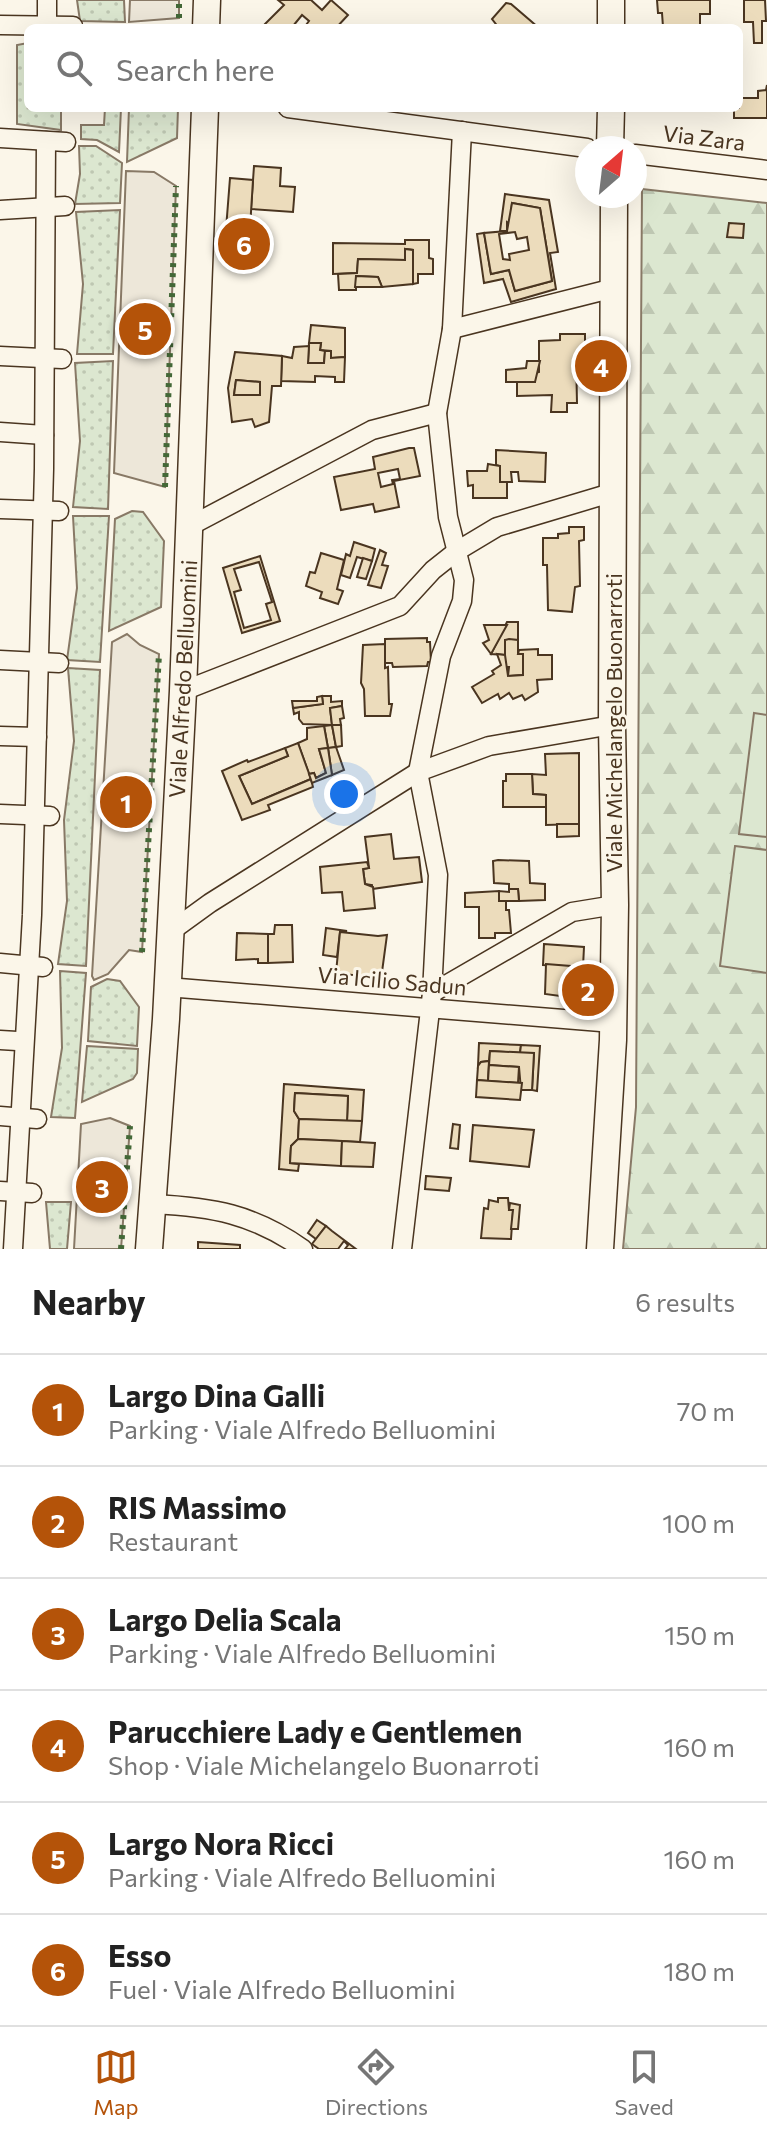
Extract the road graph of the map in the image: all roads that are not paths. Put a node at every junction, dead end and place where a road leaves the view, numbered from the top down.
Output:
1 (47, 0) edge
2 (207, 0) edge
3 (611, 0) edge
4 (47, 24) edge
5 (206, 24) edge
6 (611, 24) edge
7 (0, 25) edge
8 (24, 26) edge
9 (205, 112) edge
10 (318, 112) edge
11 (611, 112) edge
12 (462, 131) junction
13 (610, 136) edge
14 (0, 138) edge
15 (46, 141) junction
16 (66, 142) dead end
17 (575, 146) edge
18 (647, 155) edge
19 (767, 170) edge
20 (65, 206) dead end
21 (45, 208) junction
22 (614, 208) edge
23 (0, 210) edge
24 (614, 288) junction
25 (452, 329) junction
26 (0, 356) edge
27 (53, 358) junction
28 (437, 413) junction
29 (0, 432) edge
30 (44, 435) junction
31 (614, 492) junction
32 (0, 509) edge
33 (51, 511) junction
34 (190, 526) junction
35 (457, 551) junction
36 (0, 660) edge
37 (39, 662) junction
38 (59, 663) dead end
39 (183, 691) junction
40 (612, 725) junction
41 (0, 736) edge
42 (37, 737) junction
43 (418, 772) junction
44 (0, 814) edge
45 (42, 816) junction
46 (615, 905) junction
47 (170, 932) junction
48 (0, 963) edge
49 (36, 966) junction
50 (167, 987) junction
51 (431, 1001) junction
52 (613, 1023) junction
53 (15, 1041) edge
54 (0, 1116) edge
55 (29, 1118) junction
56 (16, 1192) edge
57 (153, 1204) junction
58 (13, 1249) edge
59 (149, 1249) edge
60 (303, 1249) edge
61 (402, 1249) edge
62 (600, 1249) edge

1 - 4 street
2 - 5 street
3 - 6 street
7 - 8 street
9 - 34 street, Viale Alfredo Belluomini
10 - 12 street
11 - 13 street
12 - 17 street
12 - 25 street
14 - 15 street
15 - 16 street
15 - 21 street
18 - 19 street, Via Zara
20 - 21 street
21 - 23 street
21 - 27 street
22 - 24 street, Viale Michelangelo Buonarroti
24 - 25 street
24 - 31 street, Viale Michelangelo Buonarroti
25 - 28 street
26 - 27 street
27 - 30 street
28 - 34 street
28 - 35 street
29 - 30 street
30 - 33 street
31 - 35 street
31 - 40 street, Viale Michelangelo Buonarroti
32 - 33 street
33 - 37 street
34 - 39 street, Viale Alfredo Belluomini
35 - 39 street
35 - 43 street
36 - 37 street
37 - 38 street
37 - 42 street
39 - 47 street, Viale Alfredo Belluomini
40 - 43 street
40 - 46 street, Viale Michelangelo Buonarroti
41 - 42 street
42 - 45 street
43 - 47 street
43 - 51 street
44 - 45 street
45 - 49 street
46 - 51 street
46 - 52 street, Viale Michelangelo Buonarroti
47 - 50 street, Viale Alfredo Belluomini
48 - 49 street
49 - 53 street
50 - 51 street, Via Icilio Sadun
50 - 57 street, Viale Alfredo Belluomini
51 - 52 street, Via Icilio Sadun
51 - 61 street
52 - 62 street, Viale Michelangelo Buonarroti
53 - 55 street
54 - 55 street
55 - 56 street
56 - 58 street
57 - 59 street, Viale Alfredo Belluomini
57 - 60 street

